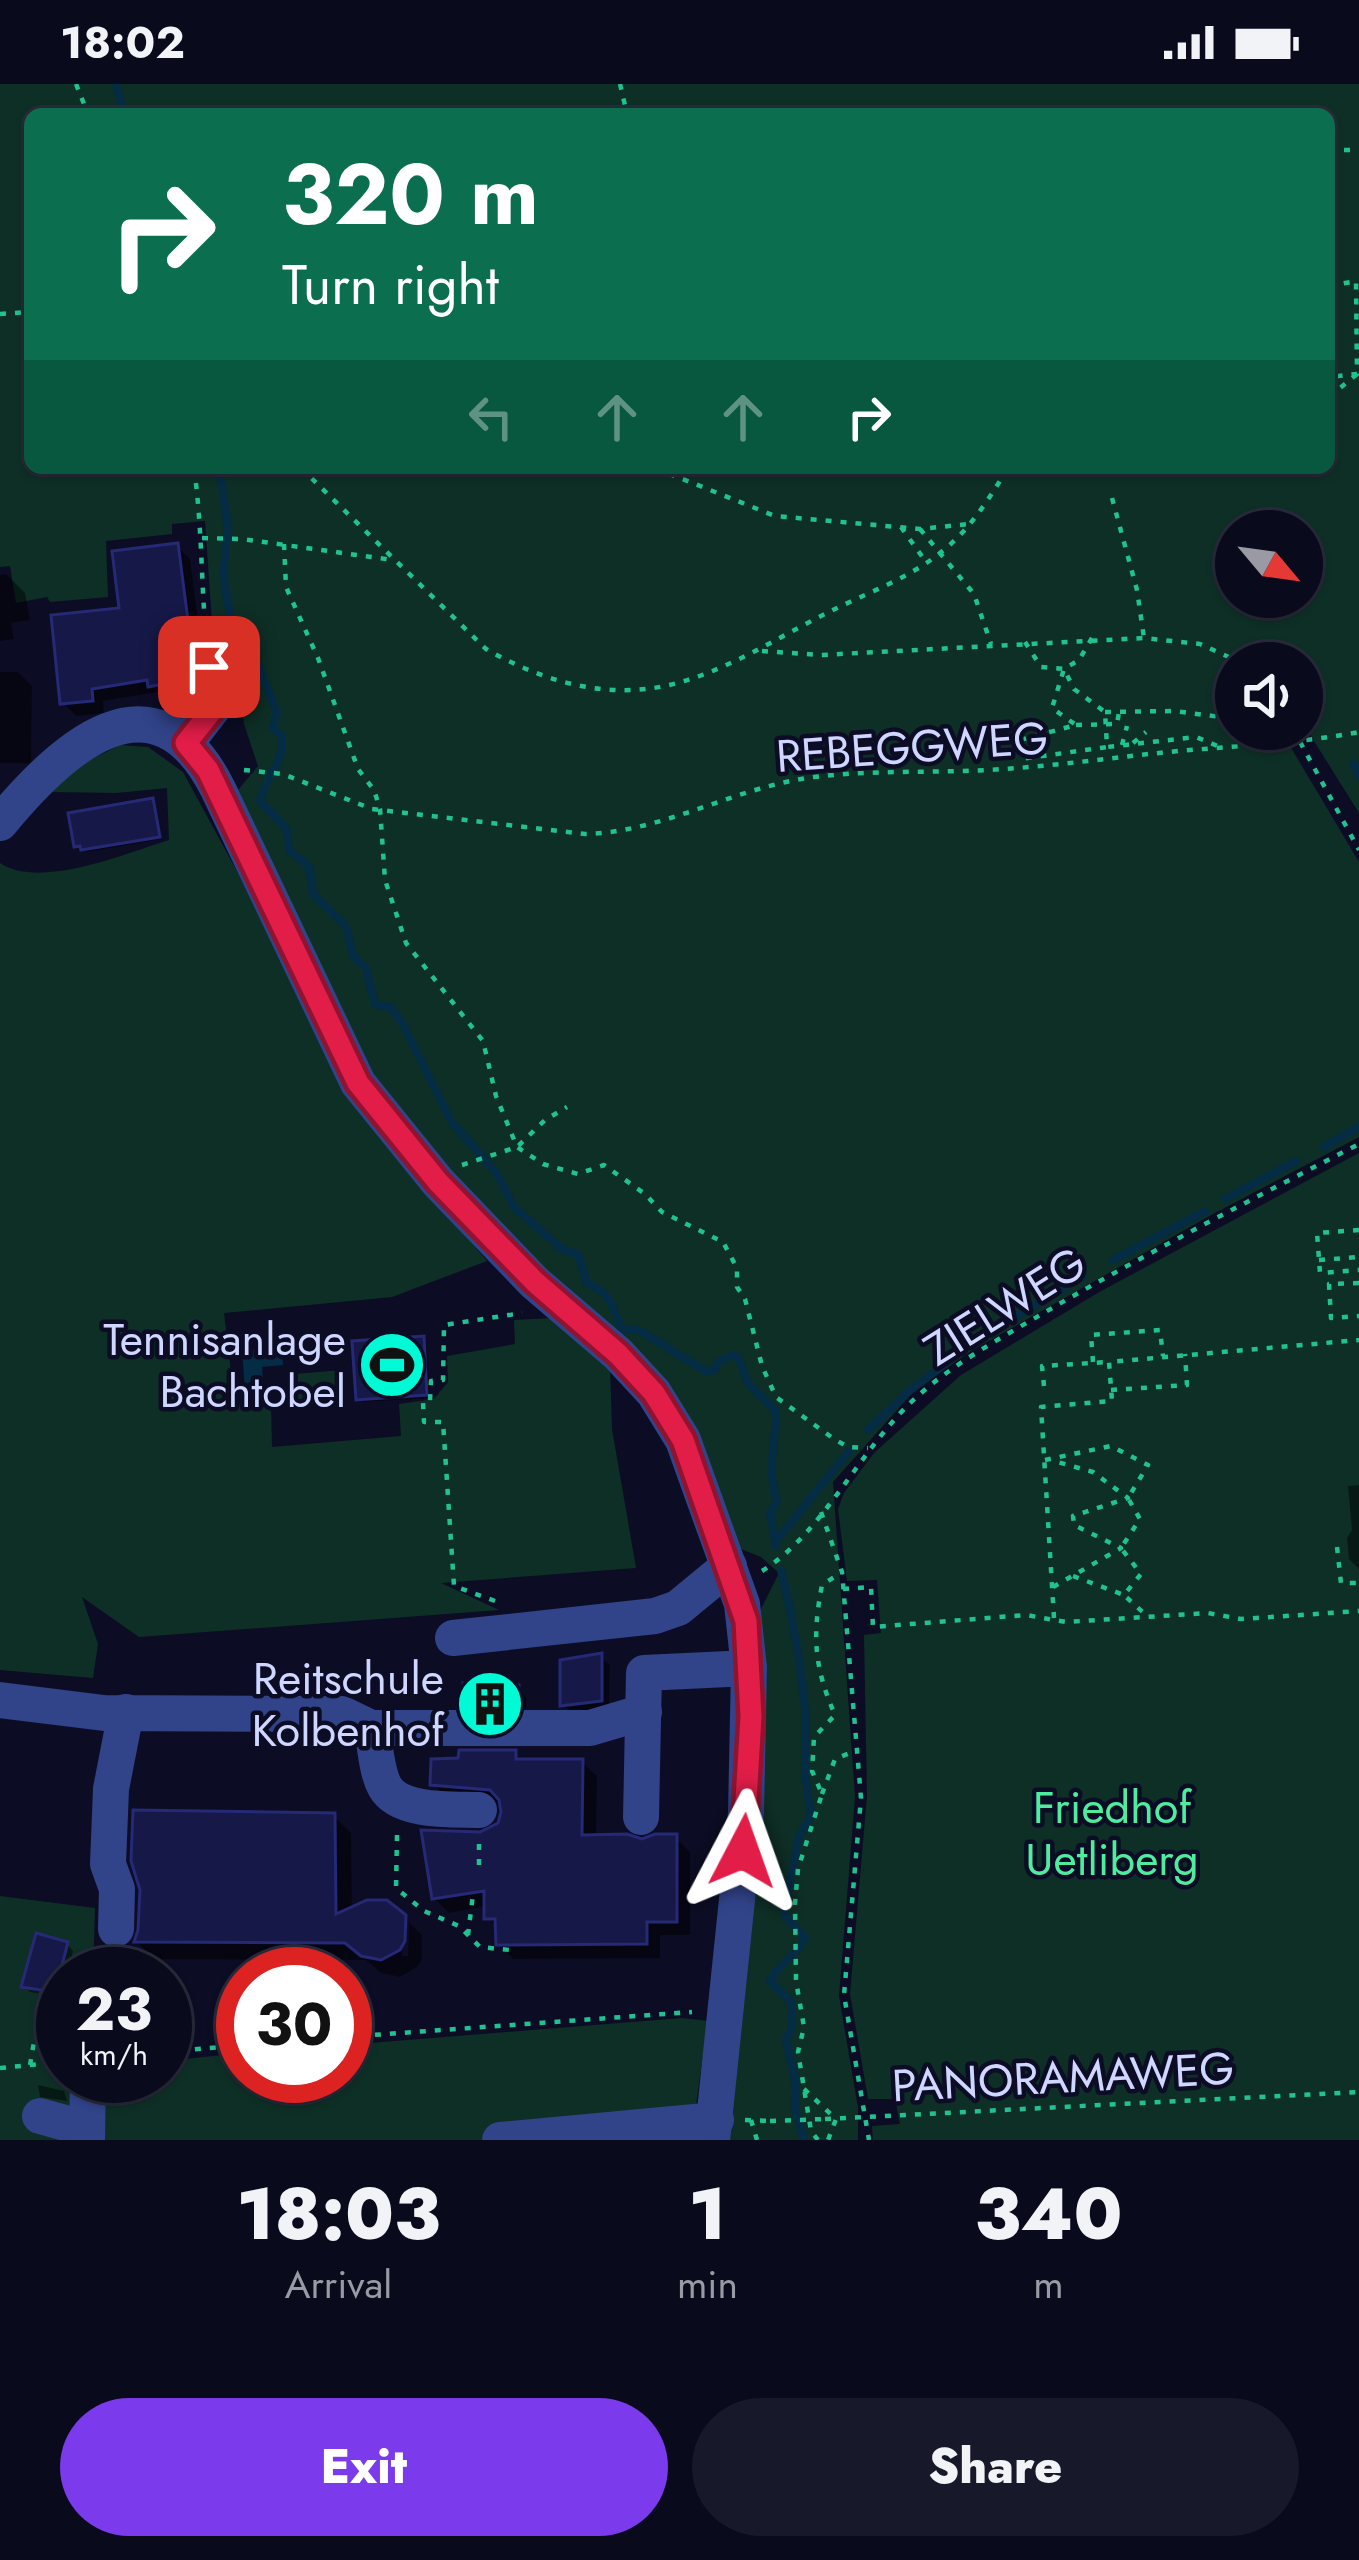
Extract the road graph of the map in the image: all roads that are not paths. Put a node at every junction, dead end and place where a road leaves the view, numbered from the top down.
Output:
1 (209, 667) road end
2 (186, 743) junction
3 (0, 823) edge
4 (732, 1576) junction
5 (453, 1638) dead end
6 (749, 1668) junction
7 (0, 1700) edge
8 (126, 1712) junction
9 (644, 1712) junction
10 (371, 1728) junction
11 (479, 1810) dead end
12 (641, 1817) dead end
13 (116, 1929) dead end
14 (88, 2103) edge
15 (40, 2116) dead end
16 (727, 2127) edge
17 (87, 2134) edge
18 (500, 2140) edge

1 - 2 street
2 - 3 street
2 - 4 street
4 - 5 street
4 - 6 street
6 - 9 street
6 - 16 street
7 - 8 street
8 - 10 street
8 - 13 street
9 - 10 street
9 - 12 street
10 - 11 street
14 - 17 street
15 - 17 street
16 - 18 street

